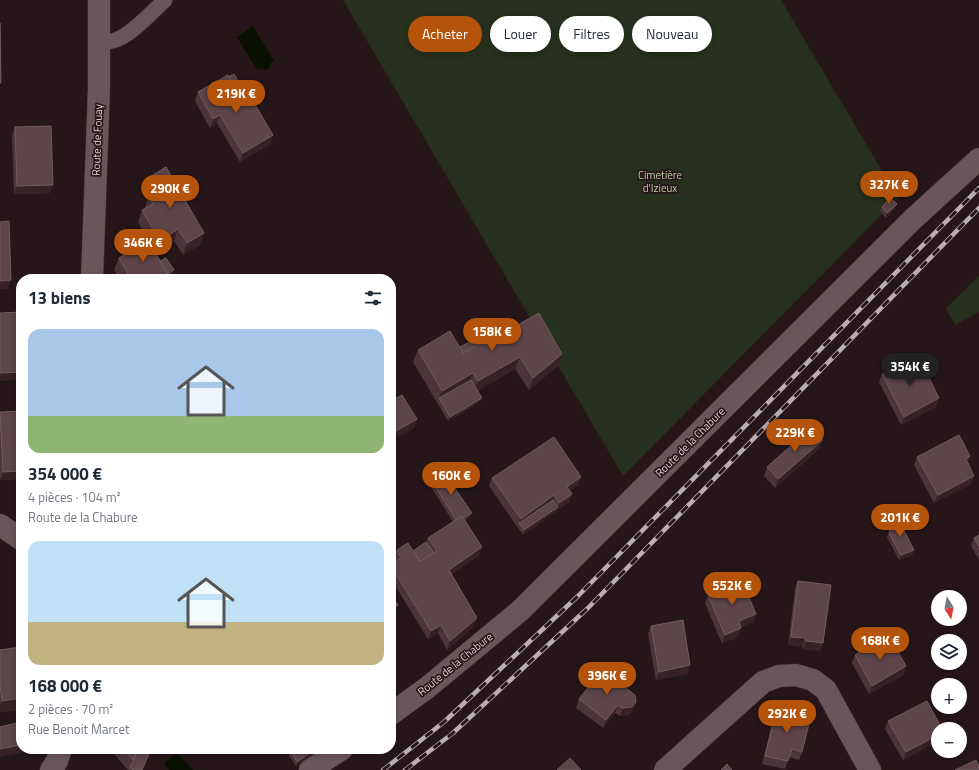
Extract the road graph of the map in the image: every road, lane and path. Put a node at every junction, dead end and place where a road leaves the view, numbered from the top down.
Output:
1 (99, 0) edge
2 (165, 0) edge
3 (100, 42) junction
4 (979, 159) edge
5 (92, 274) edge
6 (0, 525) edge
7 (16, 536) edge
8 (396, 710) edge
9 (59, 754) edge
10 (334, 754) edge
11 (51, 770) edge
12 (310, 770) edge
13 (665, 770) edge
14 (870, 770) edge

1 - 3 main road, Route de Fouay
2 - 3 lane
3 - 5 main road, Route de Fouay
4 - 8 main road, Route de la Chabure
6 - 7 main road
9 - 11 main road
10 - 12 main road
13 - 14 main road

